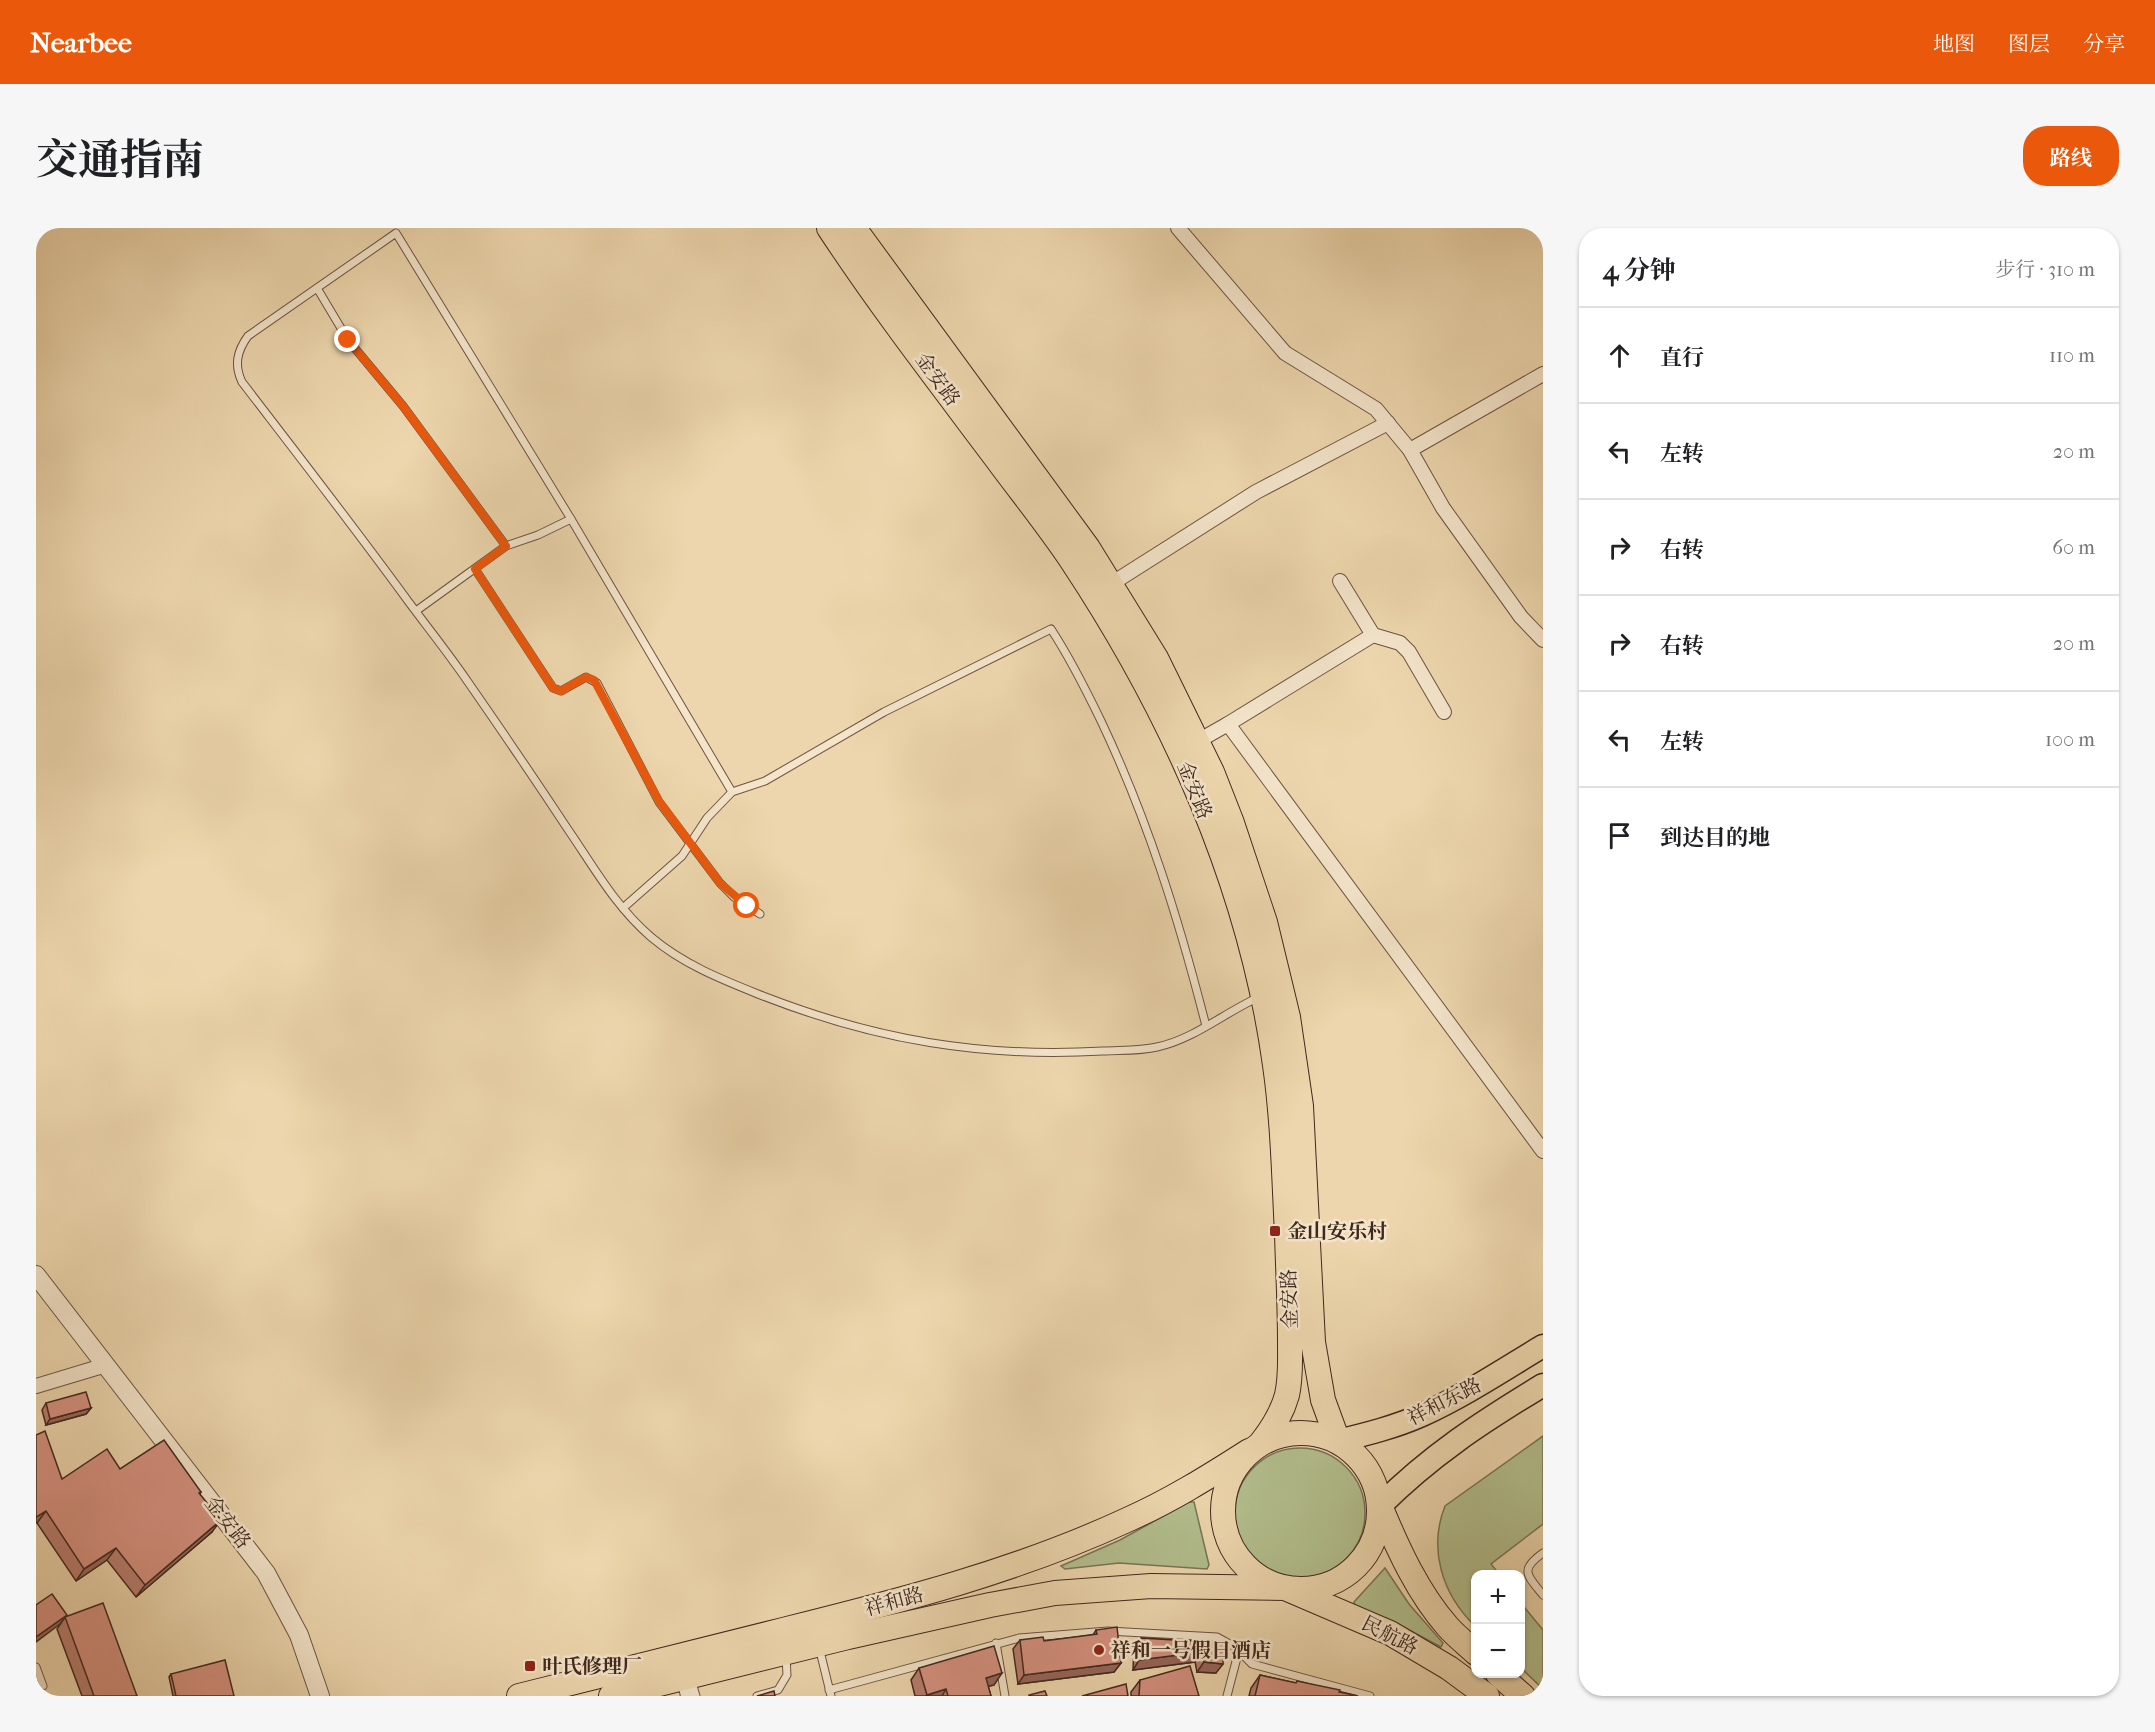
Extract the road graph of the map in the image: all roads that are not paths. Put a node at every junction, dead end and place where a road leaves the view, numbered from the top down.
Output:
1 (829, 228) edge
2 (854, 228) edge
3 (1178, 228) edge
4 (317, 288) junction
5 (1543, 374) edge
6 (1388, 423) junction
7 (1410, 450) junction
8 (571, 519) junction
9 (506, 546) junction
10 (475, 569) junction
11 (1340, 581) dead end
12 (1111, 584) junction
13 (416, 611) junction
14 (1373, 635) junction
15 (1543, 640) edge
16 (1444, 712) dead end
17 (1228, 724) junction
18 (1198, 741) junction
19 (732, 792) junction
20 (690, 844) junction
21 (623, 909) junction
22 (760, 914) dead end
23 (1262, 996) junction
24 (1206, 1026) junction
25 (1543, 1151) edge
26 (36, 1275) edge
27 (1543, 1346) edge
28 (106, 1365) junction
29 (1543, 1385) edge
30 (36, 1386) edge
31 (1338, 1441) junction
32 (1255, 1447) junction
33 (1380, 1506) junction
34 (1543, 1553) edge
35 (1285, 1588) junction
36 (1543, 1595) edge
37 (996, 1643) junction
38 (818, 1644) junction
39 (1471, 1648) edge
40 (1239, 1650) junction
41 (786, 1653) junction
42 (36, 1667) edge
43 (1503, 1678) edge
44 (43, 1686) dead end
45 (689, 1687) edge
46 (830, 1693) edge
47 (320, 1696) edge
48 (519, 1696) edge
49 (611, 1696) edge
50 (757, 1696) edge
51 (1005, 1696) edge
52 (1227, 1696) edge
53 (1370, 1696) edge
54 (1487, 1696) edge
55 (1523, 1696) edge

1 - 23 highway, 金安路
2 - 12 highway, 金安路
3 - 6 street
4 - 8 lane
4 - 9 lane
4 - 13 lane
5 - 7 street
6 - 7 street
6 - 12 street
7 - 15 street
8 - 9 lane
8 - 19 lane
9 - 10 lane
10 - 13 lane
10 - 20 lane
11 - 14 street
12 - 18 highway, 金安路
13 - 21 lane
14 - 16 street
14 - 17 street
17 - 18 street
17 - 25 street
18 - 31 highway, 金安路
19 - 20 lane
19 - 24 lane
20 - 21 lane
20 - 22 lane
21 - 24 lane
23 - 24 lane
23 - 32 highway, 金安路
26 - 28 street, 金安路
27 - 31 main road, 祥和东路
28 - 30 street
28 - 47 street, 金安路
29 - 33 main road, 祥和东路
31 - 32 highway
31 - 33 highway
32 - 35 highway
32 - 48 highway, 祥和路
33 - 35 highway
33 - 39 highway, 民航路
34 - 36 lane
35 - 38 highway, 祥和路
35 - 54 highway, 民航路
37 - 40 lane
37 - 46 lane
37 - 51 lane
38 - 41 highway, 祥和路
38 - 46 lane
40 - 52 lane
40 - 53 lane
41 - 45 highway, 祥和路
41 - 50 lane
42 - 44 lane
43 - 55 highway
45 - 49 highway, 祥和路

